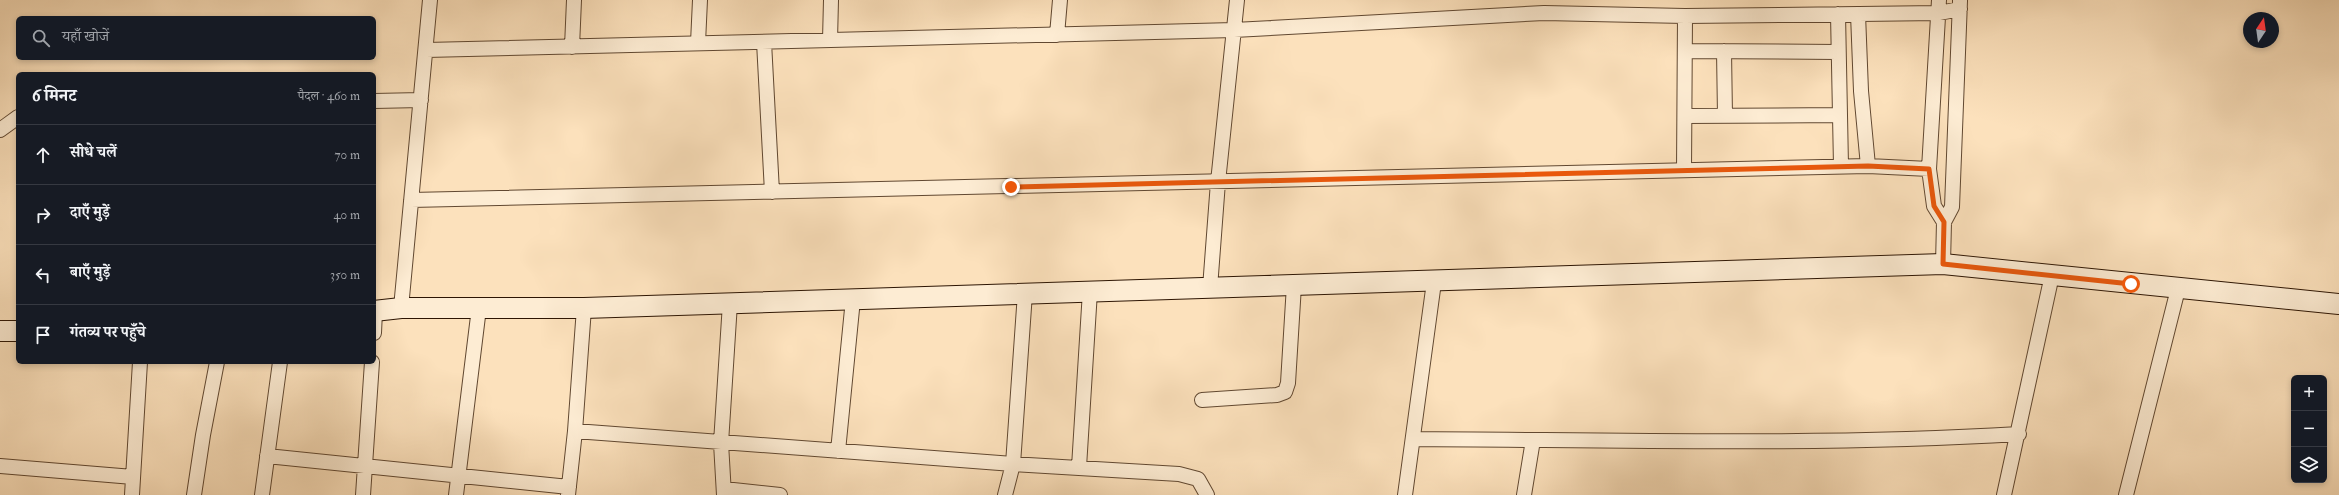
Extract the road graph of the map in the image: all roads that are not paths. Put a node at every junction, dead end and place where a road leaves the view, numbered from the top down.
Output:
1 (430, 0) edge
2 (574, 0) edge
3 (700, 0) edge
4 (831, 0) edge
5 (1060, 0) edge
6 (1237, 0) edge
7 (1960, 5) edge
8 (1939, 6) edge
9 (1545, 7) edge
10 (1838, 14) junction
11 (1858, 14) junction
12 (1685, 16) junction
13 (1234, 30) junction
14 (1057, 35) junction
15 (830, 40) junction
16 (764, 42) junction
17 (698, 44) junction
18 (572, 47) junction
19 (426, 50) junction
20 (1685, 51) junction
21 (1724, 51) junction
22 (1838, 52) junction
23 (421, 100) junction
24 (376, 101) edge
25 (1840, 115) junction
26 (1685, 116) junction
27 (1725, 116) junction
28 (16, 118) edge
29 (0, 130) edge
30 (1841, 166) junction
31 (1868, 166) junction
32 (1929, 169) junction
33 (1684, 170) junction
34 (1218, 182) junction
35 (772, 192) junction
36 (411, 200) junction
37 (1944, 222) junction
38 (1943, 264) junction
39 (2052, 275) junction
40 (1434, 282) junction
41 (1294, 285) junction
42 (1210, 288) junction
43 (2178, 288) junction
44 (1090, 291) junction
45 (1025, 293) junction
46 (853, 299) junction
47 (730, 303) junction
48 (2339, 304) edge
49 (401, 308) junction
50 (479, 308) junction
51 (584, 308) junction
52 (376, 311) edge
53 (0, 331) edge
54 (16, 331) edge
55 (140, 364) edge
56 (217, 364) edge
57 (280, 364) edge
58 (372, 364) edge
59 (1202, 400) dead end
60 (575, 432) junction
61 (2018, 434) junction
62 (1413, 439) junction
63 (1533, 440) junction
64 (721, 443) junction
65 (838, 451) junction
66 (267, 456) junction
67 (1014, 464) junction
68 (365, 465) junction
69 (0, 466) edge
70 (1079, 467) junction
71 (459, 474) junction
72 (133, 477) junction
73 (568, 491) edge
74 (724, 492) edge
75 (132, 495) edge
76 (194, 495) edge
77 (262, 495) edge
78 (363, 495) edge
79 (456, 495) edge
80 (780, 495) edge
81 (1006, 495) edge
82 (1207, 495) edge
83 (1405, 495) edge
84 (1524, 495) edge
85 (2004, 495) edge
86 (2126, 495) edge

1 - 19 street
2 - 18 street
3 - 17 street
4 - 15 street
5 - 14 street
6 - 13 street
7 - 8 street
7 - 37 street
8 - 11 street
8 - 32 street
9 - 12 street
9 - 13 street
10 - 11 street
10 - 12 street
10 - 22 street
11 - 31 street
12 - 20 street
13 - 14 street
13 - 34 street
14 - 15 street
15 - 16 street
16 - 17 street
16 - 35 street
17 - 18 street
18 - 19 street
19 - 23 street
20 - 21 street
20 - 26 street
21 - 22 street
21 - 27 street
22 - 25 street
23 - 24 street
23 - 36 street
25 - 27 street
25 - 30 street
26 - 27 street
26 - 33 street
28 - 29 street
30 - 31 street
30 - 33 street
31 - 32 street
32 - 37 street
33 - 34 street
34 - 35 street
34 - 42 street
35 - 36 street
36 - 49 street
37 - 38 street
38 - 39 main road
38 - 40 main road
39 - 43 main road
39 - 61 street
40 - 41 main road
40 - 62 street
41 - 42 main road
41 - 59 street
42 - 44 main road
43 - 48 main road
43 - 86 street
44 - 45 main road
44 - 70 street
45 - 46 main road
45 - 67 street
46 - 47 main road
46 - 65 street
47 - 51 main road
47 - 64 street
49 - 50 main road
49 - 52 main road
50 - 51 main road
50 - 71 street
51 - 60 street
53 - 54 main road
55 - 72 street
56 - 76 street
57 - 66 street
58 - 68 street
60 - 64 street
60 - 73 street
61 - 63 street
61 - 85 street
62 - 63 street
62 - 83 street
63 - 84 street
64 - 65 street
64 - 74 street
65 - 67 street
66 - 68 street
66 - 77 street
67 - 70 street
67 - 81 street
68 - 71 street
68 - 78 street
69 - 72 street
70 - 82 street
71 - 73 street
71 - 79 street
72 - 75 street
74 - 80 street

